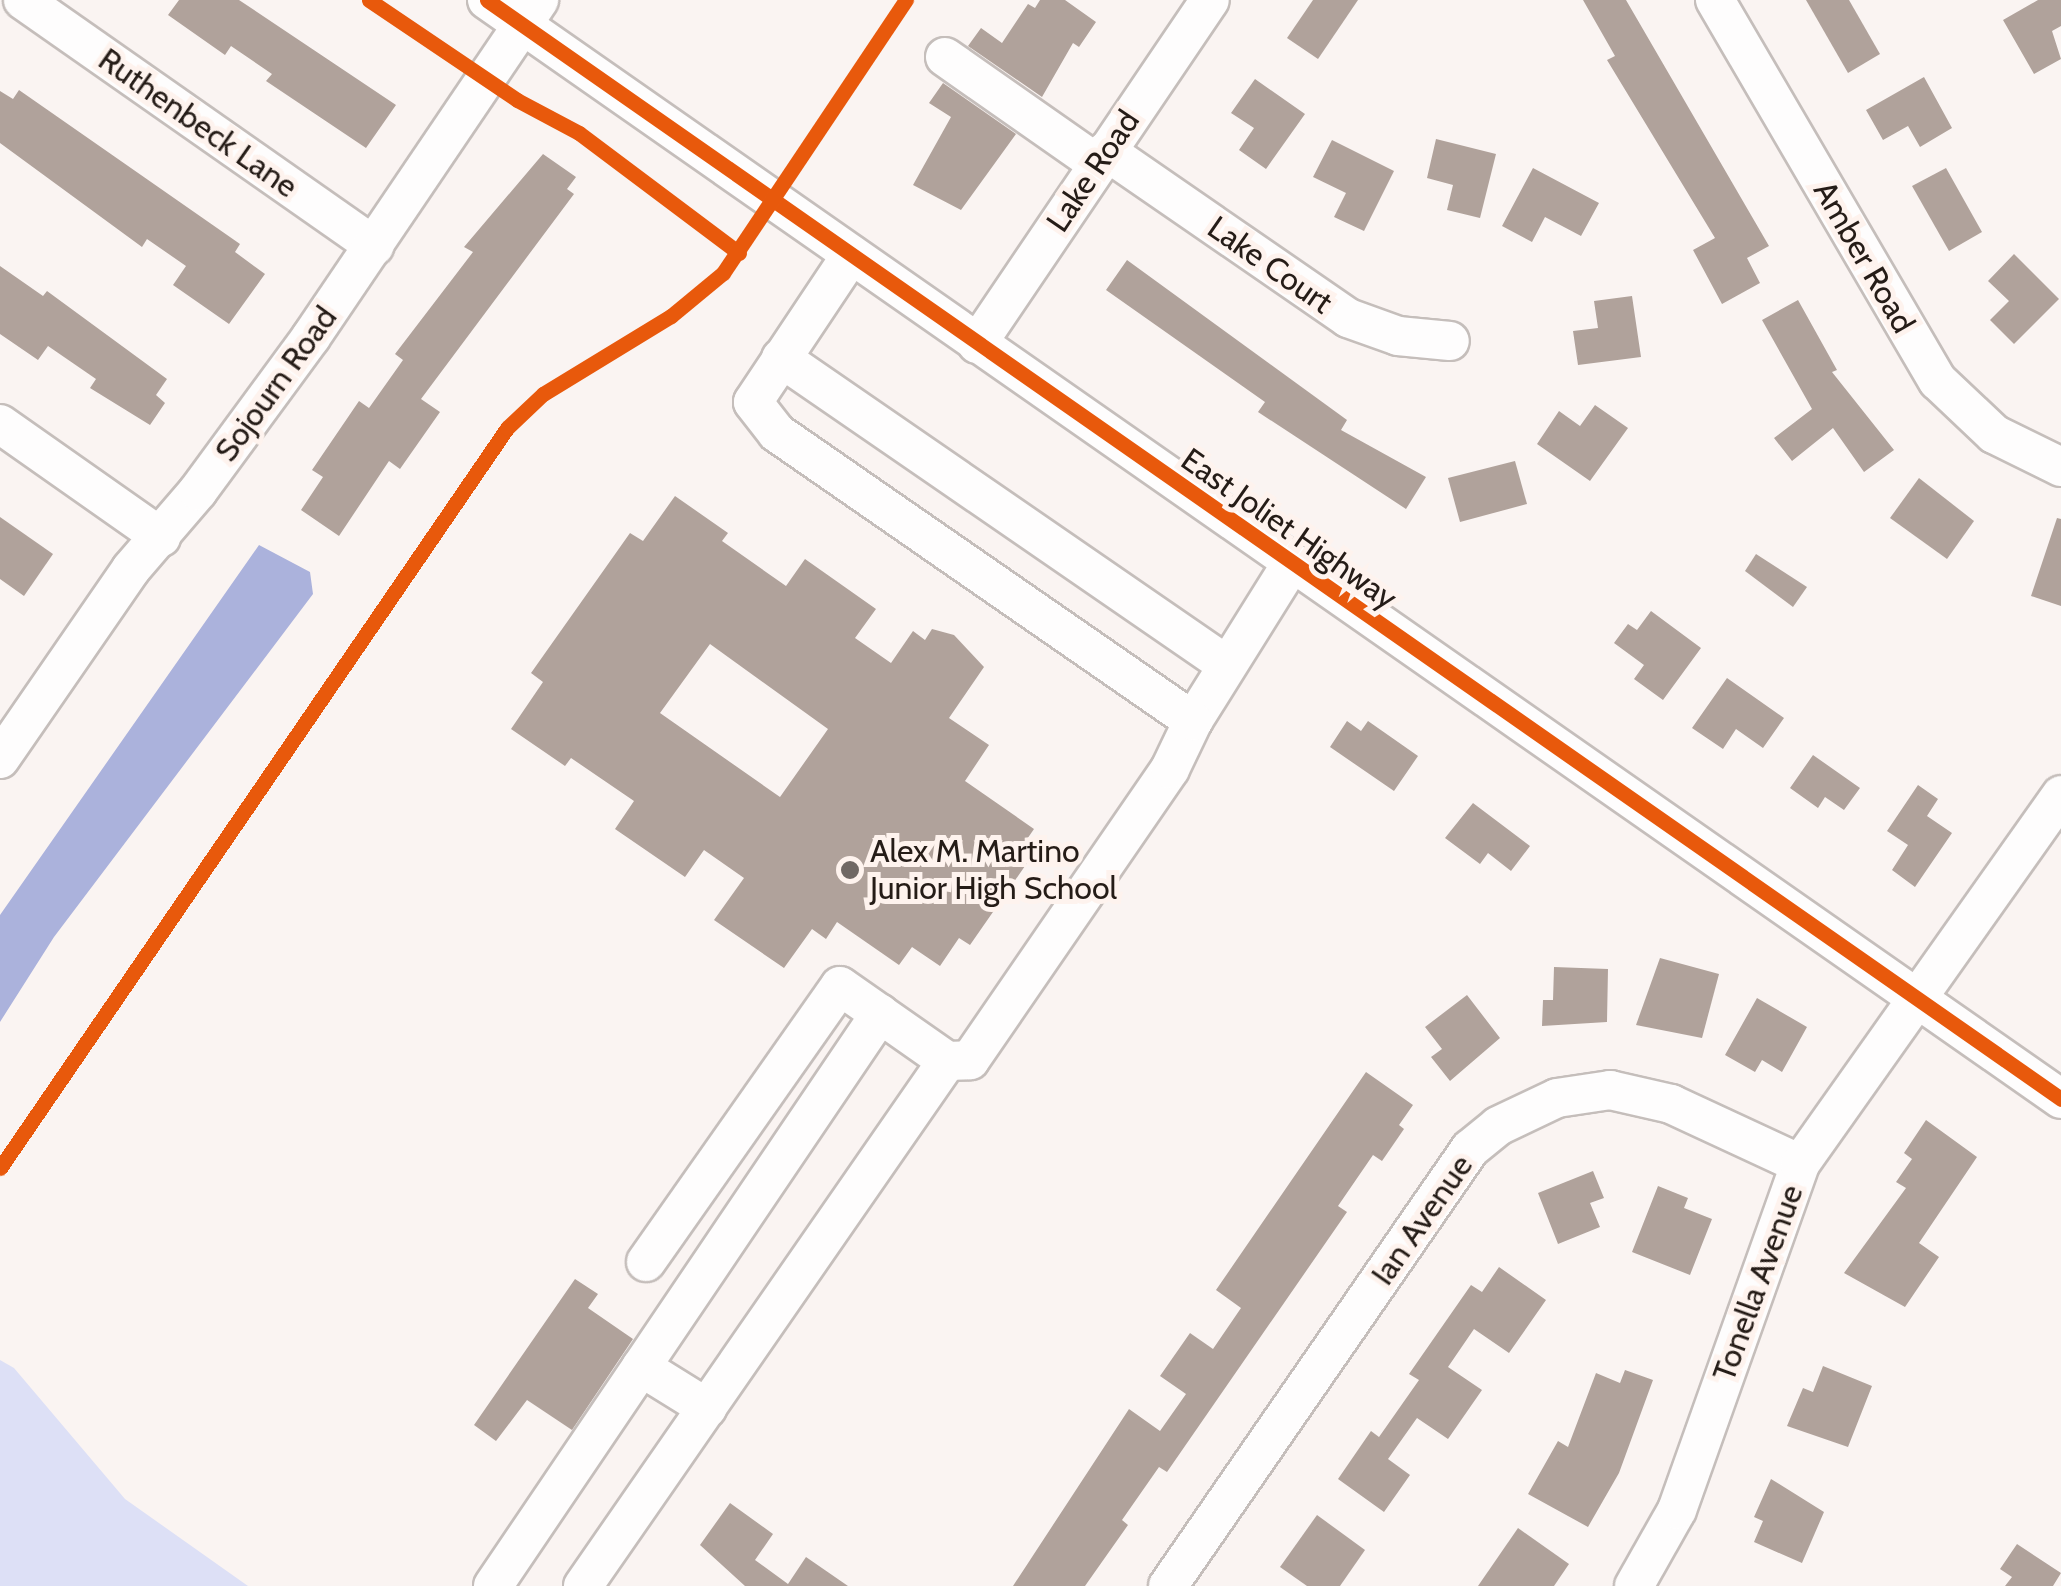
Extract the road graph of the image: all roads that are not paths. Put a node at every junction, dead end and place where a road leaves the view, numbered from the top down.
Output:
1 (22, 0) edge
2 (488, 0) edge
3 (1210, 0) edge
4 (1715, 0) edge
5 (532, 13) edge
6 (945, 56) dead end
7 (1102, 158) junction
8 (374, 246) junction
9 (851, 255) junction
10 (1450, 341) dead end
11 (977, 344) junction
12 (780, 358) junction
13 (0, 424) edge
14 (2061, 468) edge
15 (161, 537) junction
16 (1291, 564) junction
17 (1224, 663) junction
18 (1193, 721) junction
19 (0, 759) edge
20 (2061, 795) edge
21 (1920, 1002) junction
22 (880, 1014) junction
23 (947, 1061) junction
24 (2061, 1098) edge
25 (1800, 1164) junction
26 (646, 1262) dead end
27 (641, 1367) junction
28 (706, 1408) junction
29 (492, 1586) edge
30 (583, 1586) edge
31 (1168, 1586) edge
32 (1634, 1586) edge

1 - 8 street, Ruthenbeck Lane
2 - 5 street, East Joliet Highway
3 - 7 street, Lake Road
4 - 14 street, Amber Road
5 - 8 street, Sojourn Road
5 - 9 street, East Joliet Highway
6 - 7 street, Lake Court
7 - 10 street, Lake Court
7 - 11 street, Lake Road
8 - 15 street, Sojourn Road
9 - 11 street, East Joliet Highway
9 - 12 street
11 - 16 street, East Joliet Highway
12 - 17 street
12 - 18 street
13 - 15 street
15 - 19 street, Sojourn Road
16 - 17 street
16 - 21 street, East Joliet Highway
17 - 18 street
18 - 23 street
20 - 21 street, Tonella Avenue
21 - 24 street, East Joliet Highway
21 - 25 street, Tonella Avenue
22 - 23 street
22 - 26 street
22 - 27 street
23 - 28 street
25 - 31 street, Ian Avenue
25 - 32 street, Tonella Avenue
27 - 28 street
27 - 29 street
28 - 30 street

